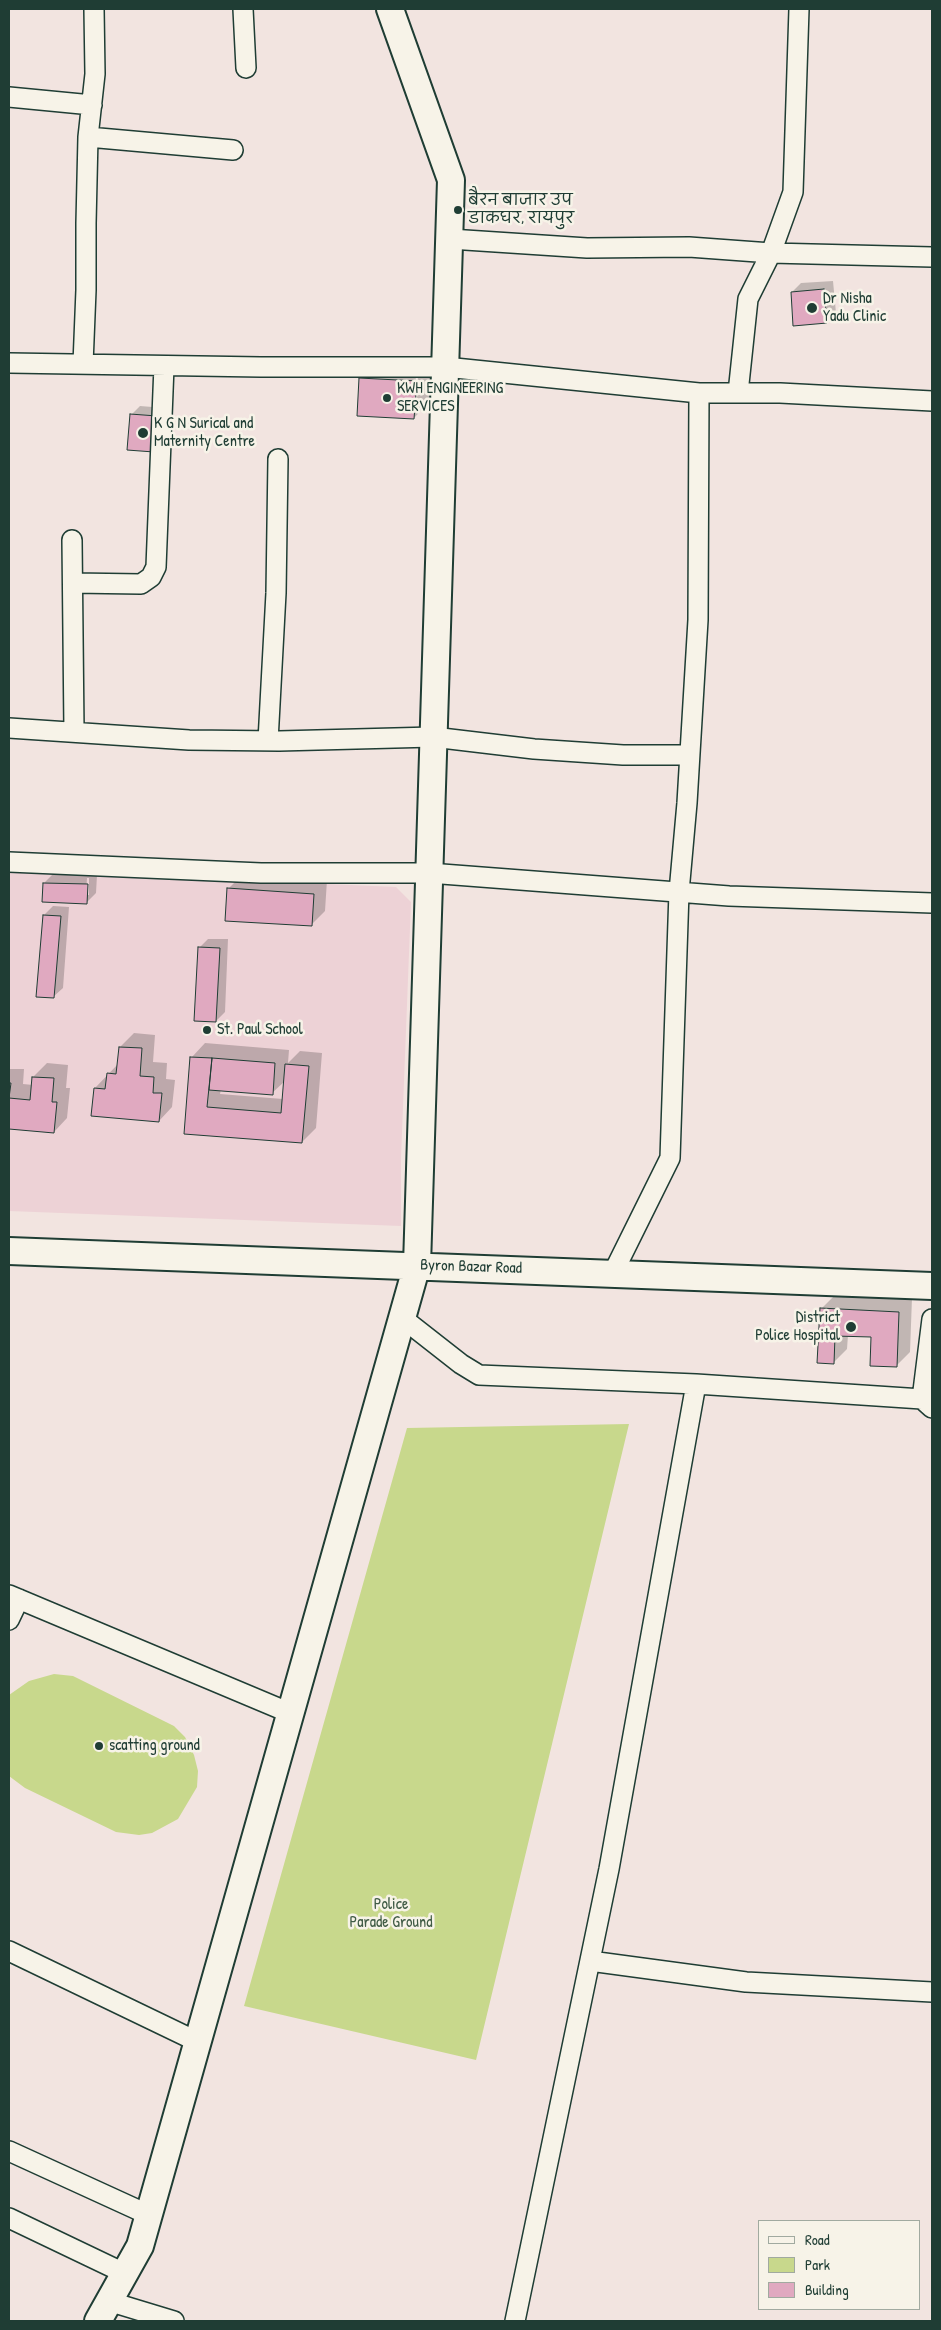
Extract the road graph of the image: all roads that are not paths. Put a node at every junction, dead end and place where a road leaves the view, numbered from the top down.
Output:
1 (94, 9) edge
2 (244, 9) edge
3 (390, 9) edge
4 (798, 9) edge
5 (246, 68) dead end
6 (9, 97) edge
7 (92, 105) junction
8 (88, 137) junction
9 (233, 150) dead end
10 (450, 239) junction
11 (771, 253) junction
12 (932, 257) edge
13 (9, 363) edge
14 (83, 364) junction
15 (164, 366) junction
16 (445, 367) junction
17 (698, 393) junction
18 (738, 393) junction
19 (932, 401) edge
20 (278, 459) dead end
21 (72, 540) dead end
22 (73, 583) junction
23 (9, 728) edge
24 (74, 731) junction
25 (433, 737) junction
26 (268, 741) junction
27 (689, 755) junction
28 (9, 862) edge
29 (429, 873) junction
30 (679, 892) junction
31 (932, 903) edge
32 (9, 1251) edge
33 (416, 1265) junction
34 (612, 1273) junction
35 (932, 1286) edge
36 (401, 1317) junction
37 (932, 1319) edge
38 (696, 1384) junction
39 (927, 1404) edge
40 (14, 1597) edge
41 (9, 1620) edge
42 (290, 1713) junction
43 (9, 1951) edge
44 (590, 1961) junction
45 (932, 1992) edge
46 (198, 2042) junction
47 (9, 2151) edge
48 (149, 2215) junction
49 (9, 2218) edge
50 (124, 2273) junction
51 (103, 2311) edge
52 (174, 2321) edge
53 (515, 2321) edge

1 - 7 street
2 - 5 street
3 - 10 street
4 - 11 street
6 - 7 street
7 - 8 street
8 - 9 street
8 - 14 street
10 - 11 street
10 - 16 street
11 - 12 street
11 - 18 street
13 - 14 street
14 - 15 street
15 - 16 street
15 - 22 street
16 - 17 street
16 - 25 street
17 - 18 street
17 - 27 street
18 - 19 street
20 - 26 street
21 - 22 street
22 - 24 street
23 - 24 street
24 - 26 street
25 - 26 street
25 - 27 street
25 - 29 street
27 - 30 street
28 - 29 street
29 - 30 street
29 - 33 street
30 - 31 street
30 - 34 street
32 - 33 street, Byron Bazar Road
33 - 34 street, Byron Bazar Road
33 - 36 street
34 - 35 street, Byron Bazar Road
36 - 38 street
36 - 42 street
37 - 39 street
38 - 39 street
38 - 44 street
40 - 41 street
40 - 42 street
42 - 46 street
43 - 46 street
44 - 45 street
44 - 53 street
46 - 48 street
47 - 48 street
48 - 50 street
49 - 50 street
50 - 51 street
51 - 52 street

